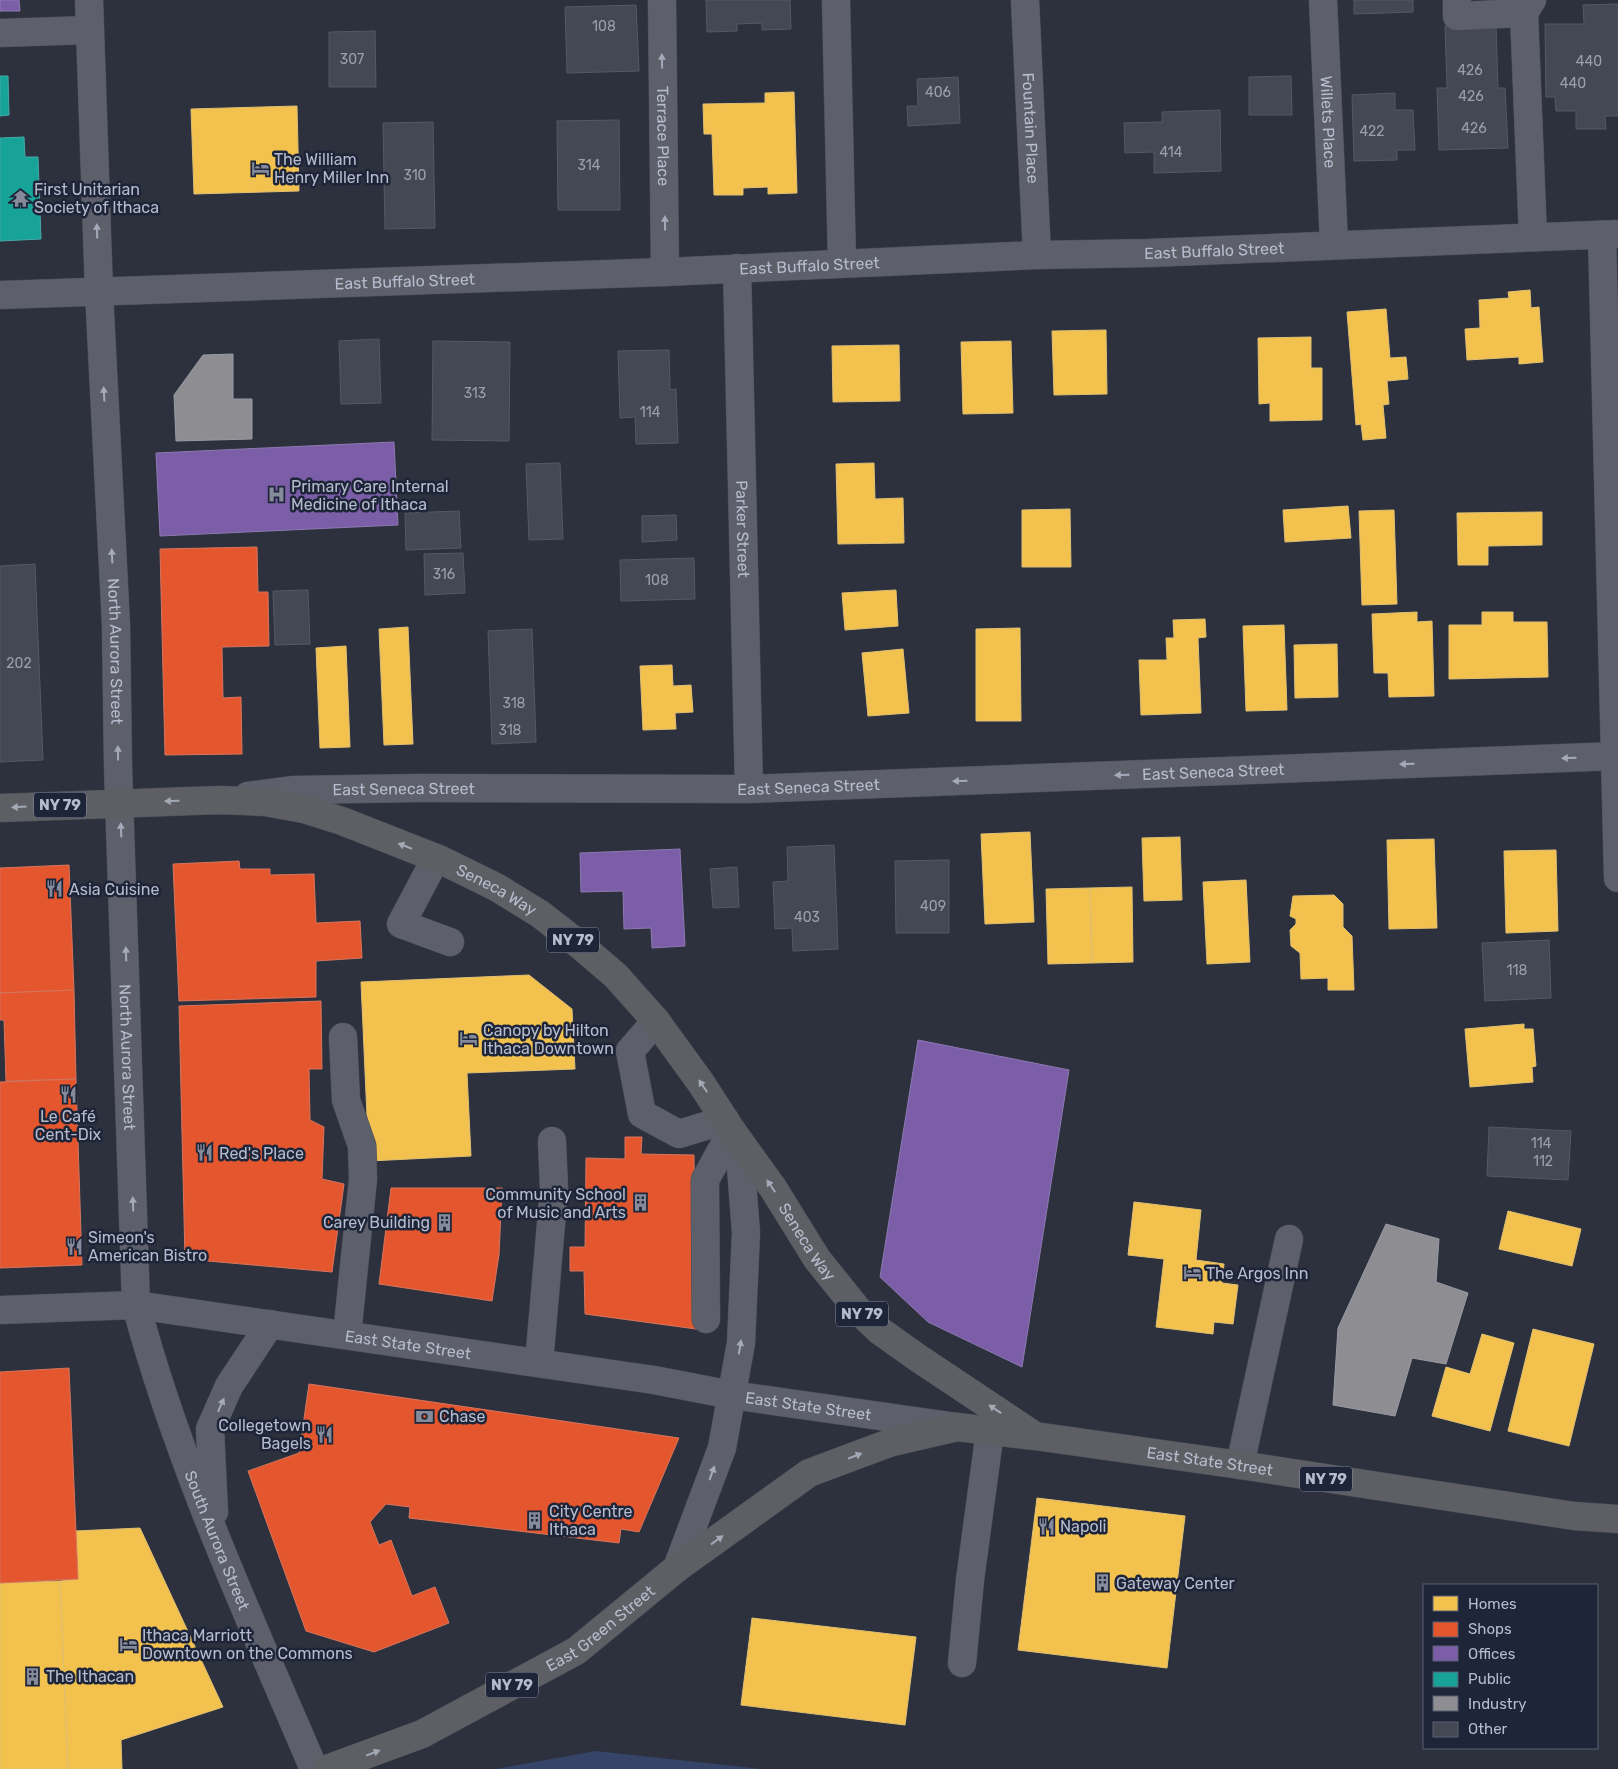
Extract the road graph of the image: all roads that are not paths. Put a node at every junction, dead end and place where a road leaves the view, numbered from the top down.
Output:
1 (89, 0) edge
2 (662, 0) edge
3 (836, 0) edge
4 (1025, 0) edge
5 (1323, 0) edge
6 (1457, 0) edge
7 (1528, 6) edge
8 (90, 30) junction
9 (0, 34) edge
10 (1610, 234) edge
11 (1533, 237) junction
12 (1334, 244) junction
13 (1037, 255) junction
14 (842, 263) junction
15 (737, 268) junction
16 (665, 272) junction
17 (99, 292) junction
18 (0, 295) edge
19 (1616, 756) edge
20 (749, 789) junction
21 (220, 800) junction
22 (120, 802) junction
23 (0, 808) edge
24 (436, 858) junction
25 (1618, 878) edge
26 (450, 942) dead end
27 (656, 1021) junction
28 (343, 1038) dead end
29 (732, 1131) junction
30 (552, 1141) dead end
31 (1289, 1239) dead end
32 (136, 1305) junction
33 (0, 1310) edge
34 (706, 1318) dead end
35 (270, 1324) junction
36 (347, 1335) junction
37 (539, 1363) junction
38 (732, 1395) junction
39 (957, 1427) junction
40 (990, 1431) junction
41 (1035, 1436) junction
42 (1240, 1465) junction
43 (1618, 1519) edge
44 (216, 1539) junction
45 (677, 1568) junction
46 (962, 1663) dead end
47 (314, 1769) edge
48 (327, 1769) edge

1 - 8 street, North Aurora Street
16 -> 2 street, Terrace Place
3 - 14 street
4 - 13 street, Fountain Place
5 - 12 street, Willets Place
6 - 7 street
7 - 11 street
8 - 9 street
17 -> 8 street, North Aurora Street
10 - 11 street, East Buffalo Street
10 - 19 street
11 - 12 street, East Buffalo Street
12 - 13 street, East Buffalo Street
13 - 14 street, East Buffalo Street
14 - 15 street, East Buffalo Street
15 - 16 street, East Buffalo Street
15 - 20 street, Parker Street
16 - 17 street, East Buffalo Street
17 - 18 street, East Buffalo Street
22 -> 17 street, North Aurora Street
19 -> 20 street, East Seneca Street
19 - 25 street
20 - 21 street, East Seneca Street
21 -> 22 highway, East Seneca Street / NY 79
24 -> 21 highway, Seneca Way / NY 79
22 -> 23 highway, East Seneca Street / NY 79
32 -> 22 street, North Aurora Street
24 - 26 street
24 - 27 highway, Seneca Way / NY 79
29 -> 27 highway, Seneca Way / NY 79
27 - 29 street
28 - 36 street
29 - 34 street
38 -> 29 street, Seneca Way / NY 79
41 -> 29 highway, Seneca Way / NY 79
30 - 37 street
31 - 42 street
32 - 33 street, East State Street
32 - 35 street, East State Street
32 - 44 street, South Aurora Street
35 - 36 street, East State Street
44 -> 35 street
36 - 37 street, East State Street
37 - 38 street, East State Street
38 - 39 street, East State Street
45 -> 38 street, NY 79
39 - 40 highway, East State Street / NY 79
45 -> 39 highway, East Green Street / NY 79
40 - 41 highway, East State Street / NY 79
40 - 46 street
41 - 42 highway, East State Street / NY 79
42 - 43 highway, East State Street / NY 79
44 - 47 street, South Aurora Street
48 -> 45 highway, East Green Street / NY 79

